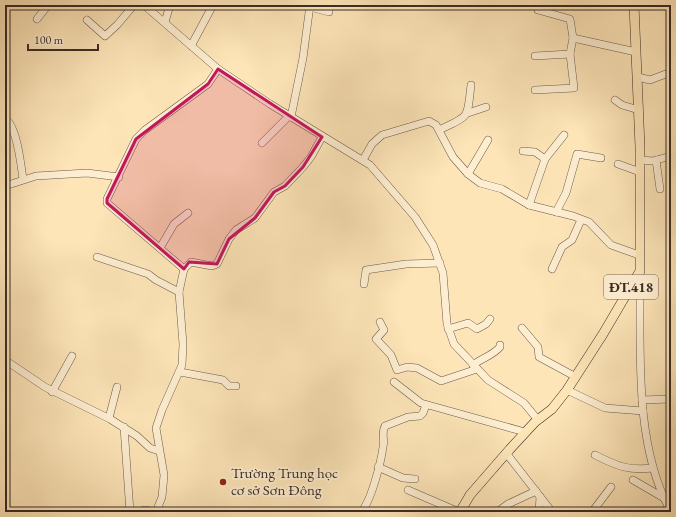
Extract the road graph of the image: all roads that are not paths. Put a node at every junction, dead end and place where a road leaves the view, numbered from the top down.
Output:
1 (48, 5) edge
2 (134, 5) edge
3 (144, 5) edge
4 (170, 5) edge
5 (213, 5) edge
6 (634, 5) edge
7 (310, 6) edge
8 (538, 10) dead end
9 (329, 12) dead end
10 (37, 19) dead end
11 (87, 20) dead end
12 (165, 22) junction
13 (573, 38) junction
14 (191, 46) junction
15 (636, 52) junction
16 (570, 54) junction
17 (535, 56) dead end
18 (218, 69) junction
19 (671, 72) edge
20 (638, 77) junction
21 (471, 85) dead end
22 (535, 90) dead end
23 (615, 100) dead end
24 (486, 107) dead end
25 (639, 110) junction
26 (468, 113) junction
27 (290, 116) junction
28 (5, 119) edge
29 (439, 130) junction
30 (564, 135) dead end
31 (322, 137) junction
32 (488, 140) dead end
33 (262, 143) dead end
34 (523, 151) dead end
35 (671, 156) edge
36 (601, 158) dead end
37 (546, 159) junction
38 (363, 160) junction
39 (640, 160) junction
40 (656, 160) junction
41 (618, 164) dead end
42 (640, 172) junction
43 (468, 174) junction
44 (119, 177) junction
45 (23, 179) junction
46 (5, 186) edge
47 (660, 189) dead end
48 (529, 205) junction
49 (556, 212) junction
50 (188, 213) dead end
51 (581, 220) junction
52 (160, 248) junction
53 (639, 255) junction
54 (97, 257) dead end
55 (440, 263) junction
56 (552, 268) dead end
57 (184, 269) junction
58 (640, 271) junction
59 (364, 284) dead end
60 (179, 292) junction
61 (490, 319) dead end
62 (380, 322) dead end
63 (522, 328) dead end
64 (448, 329) junction
65 (500, 345) dead end
66 (72, 356) dead end
67 (5, 360) edge
68 (475, 367) junction
69 (180, 372) junction
70 (576, 377) junction
71 (394, 382) dead end
72 (236, 386) dead end
73 (117, 387) dead end
74 (567, 390) junction
75 (52, 392) junction
76 (671, 399) edge
77 (642, 400) junction
78 (426, 405) junction
79 (643, 411) junction
80 (109, 418) junction
81 (538, 420) junction
82 (124, 427) junction
83 (525, 432) junction
84 (159, 451) junction
85 (506, 453) junction
86 (595, 455) dead end
87 (378, 467) junction
88 (653, 468) junction
89 (415, 479) dead end
90 (633, 480) dead end
91 (611, 487) dead end
92 (408, 490) dead end
93 (538, 494) junction
94 (664, 498) junction
95 (134, 512) edge
96 (152, 512) edge
97 (156, 512) edge
98 (362, 512) edge
99 (459, 512) edge
100 (497, 512) edge
101 (539, 512) edge
102 (552, 512) edge
103 (592, 512) edge
104 (671, 512) edge

1 - 10 street
2 - 11 street
3 - 12 street
4 - 12 street
5 - 14 street
6 - 15 main road, ĐT.418
7 - 9 street
7 - 27 street
8 - 13 street
12 - 14 street
13 - 15 street
13 - 16 street
14 - 18 street
15 - 20 main road, ĐT.418
16 - 17 street
16 - 22 street
18 - 27 street
18 - 44 street
19 - 20 street
20 - 25 main road, ĐT.418
21 - 26 street
23 - 25 street
24 - 26 street
25 - 39 main road, ĐT.418
26 - 29 street
27 - 31 street
27 - 33 street
28 - 45 street
29 - 38 street
29 - 43 street
30 - 37 street
31 - 38 street
31 - 57 street
32 - 43 street
34 - 37 street
35 - 40 street
36 - 49 street
37 - 48 street
38 - 55 street
39 - 40 street
39 - 42 main road, ĐT.418
40 - 47 street
41 - 42 street
42 - 53 main road, ĐT.418
43 - 48 street
44 - 45 street
44 - 52 street
45 - 46 street
48 - 49 street
49 - 51 street
50 - 52 street
51 - 53 street
51 - 56 street
52 - 57 street
53 - 58 main road, ĐT.418
54 - 60 street
55 - 59 street
55 - 64 street
57 - 60 street
58 - 70 main road, ĐT.418
58 - 77 street
60 - 69 street
61 - 64 street
62 - 68 street
63 - 70 street
64 - 68 street
65 - 68 street
66 - 75 street
67 - 75 street
68 - 81 street
69 - 72 street
69 - 84 street
70 - 74 main road, ĐT.418
71 - 78 street
73 - 80 street
74 - 79 street
74 - 81 main road, ĐT.418
75 - 80 street
76 - 77 street
77 - 79 street
78 - 83 street
78 - 87 street
79 - 88 street
80 - 82 street
81 - 83 main road, ĐT.418
82 - 84 street
82 - 95 street
83 - 85 main road, ĐT.418
84 - 97 street
85 - 93 street
85 - 99 main road, ĐT.418
86 - 88 street
87 - 89 street
87 - 98 street
88 - 94 street
90 - 94 street
91 - 103 street
92 - 99 street
93 - 100 street
93 - 101 street
93 - 102 street
94 - 104 street
95 - 96 street

